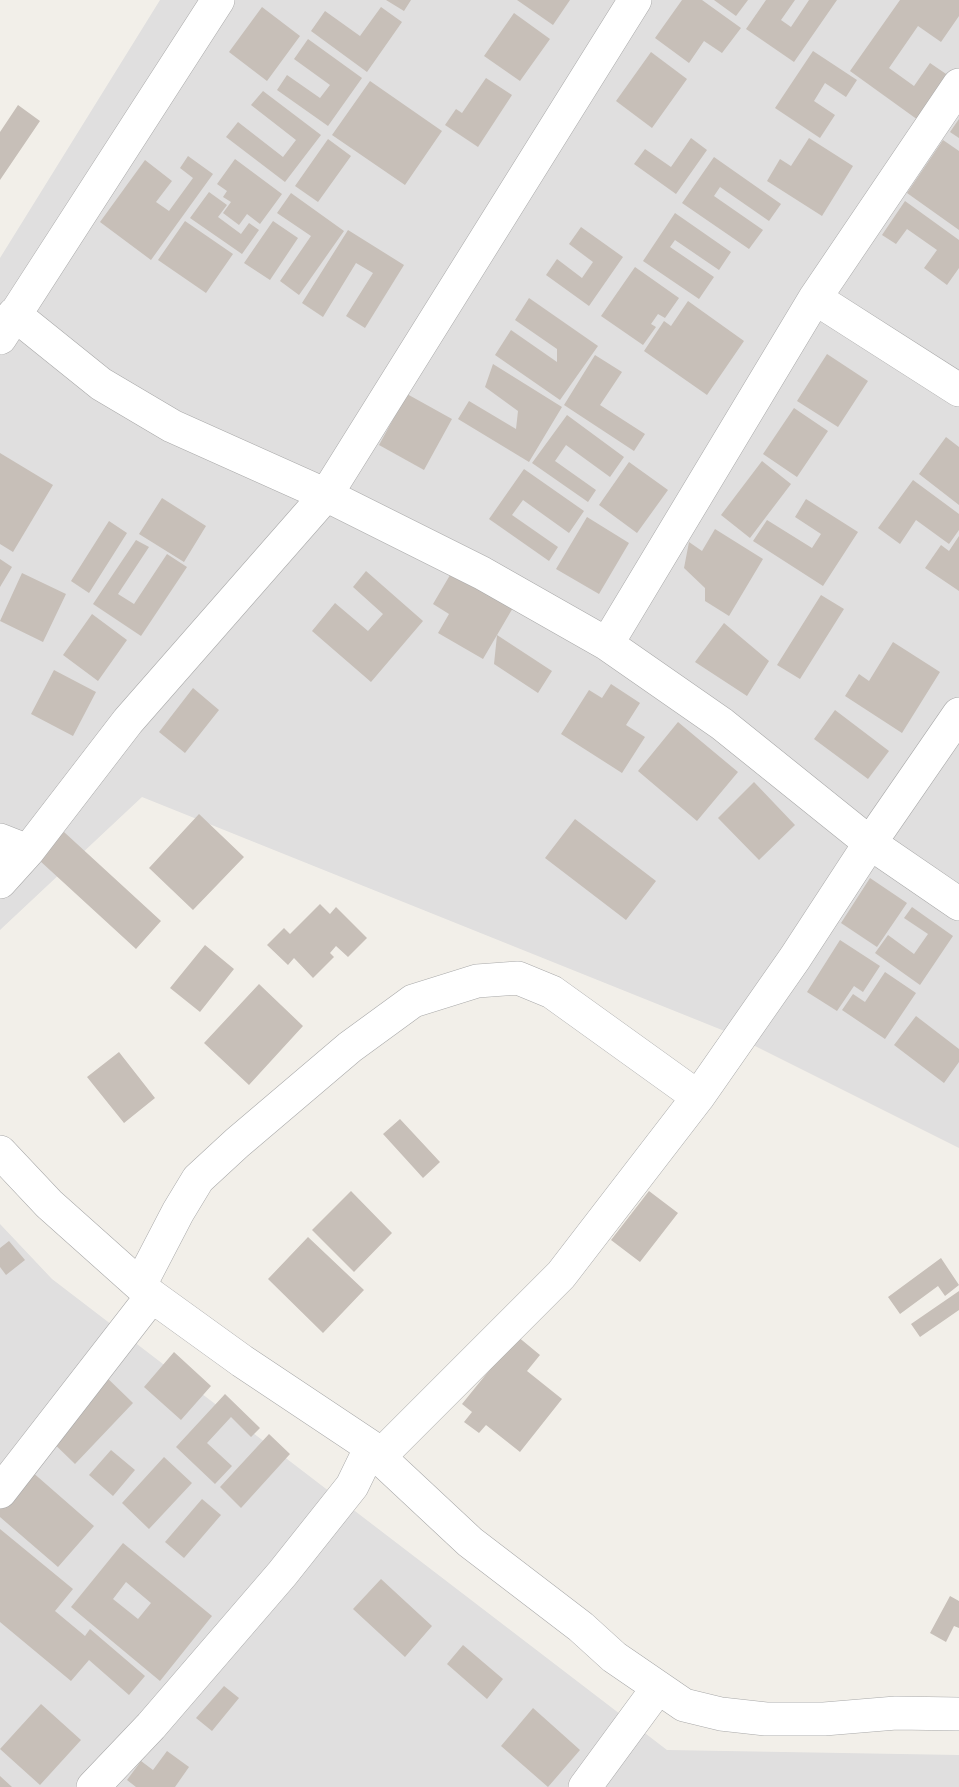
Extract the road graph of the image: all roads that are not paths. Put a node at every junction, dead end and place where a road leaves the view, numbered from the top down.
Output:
1 (218, 0) edge
2 (635, 0) edge
3 (959, 86) edge
4 (814, 298) junction
5 (7, 326) edge
6 (959, 390) edge
7 (326, 495) junction
8 (607, 644) junction
9 (959, 714) edge
10 (870, 843) junction
11 (14, 846) edge
12 (0, 882) edge
13 (959, 904) edge
14 (698, 1097) junction
15 (0, 1152) edge
16 (146, 1291) junction
17 (375, 1452) junction
18 (0, 1492) edge
19 (657, 1689) junction
20 (959, 1714) edge
21 (93, 1787) edge
22 (585, 1787) edge

1 - 5 street
2 - 7 street
3 - 4 street
4 - 6 street
4 - 8 street
5 - 7 street
7 - 8 street
7 - 11 street
8 - 10 street
9 - 10 street
10 - 13 street
10 - 14 street
11 - 12 street
14 - 16 street
14 - 17 street
15 - 16 street
16 - 17 street
16 - 18 street
17 - 19 street
17 - 21 street
19 - 20 street
19 - 22 street

